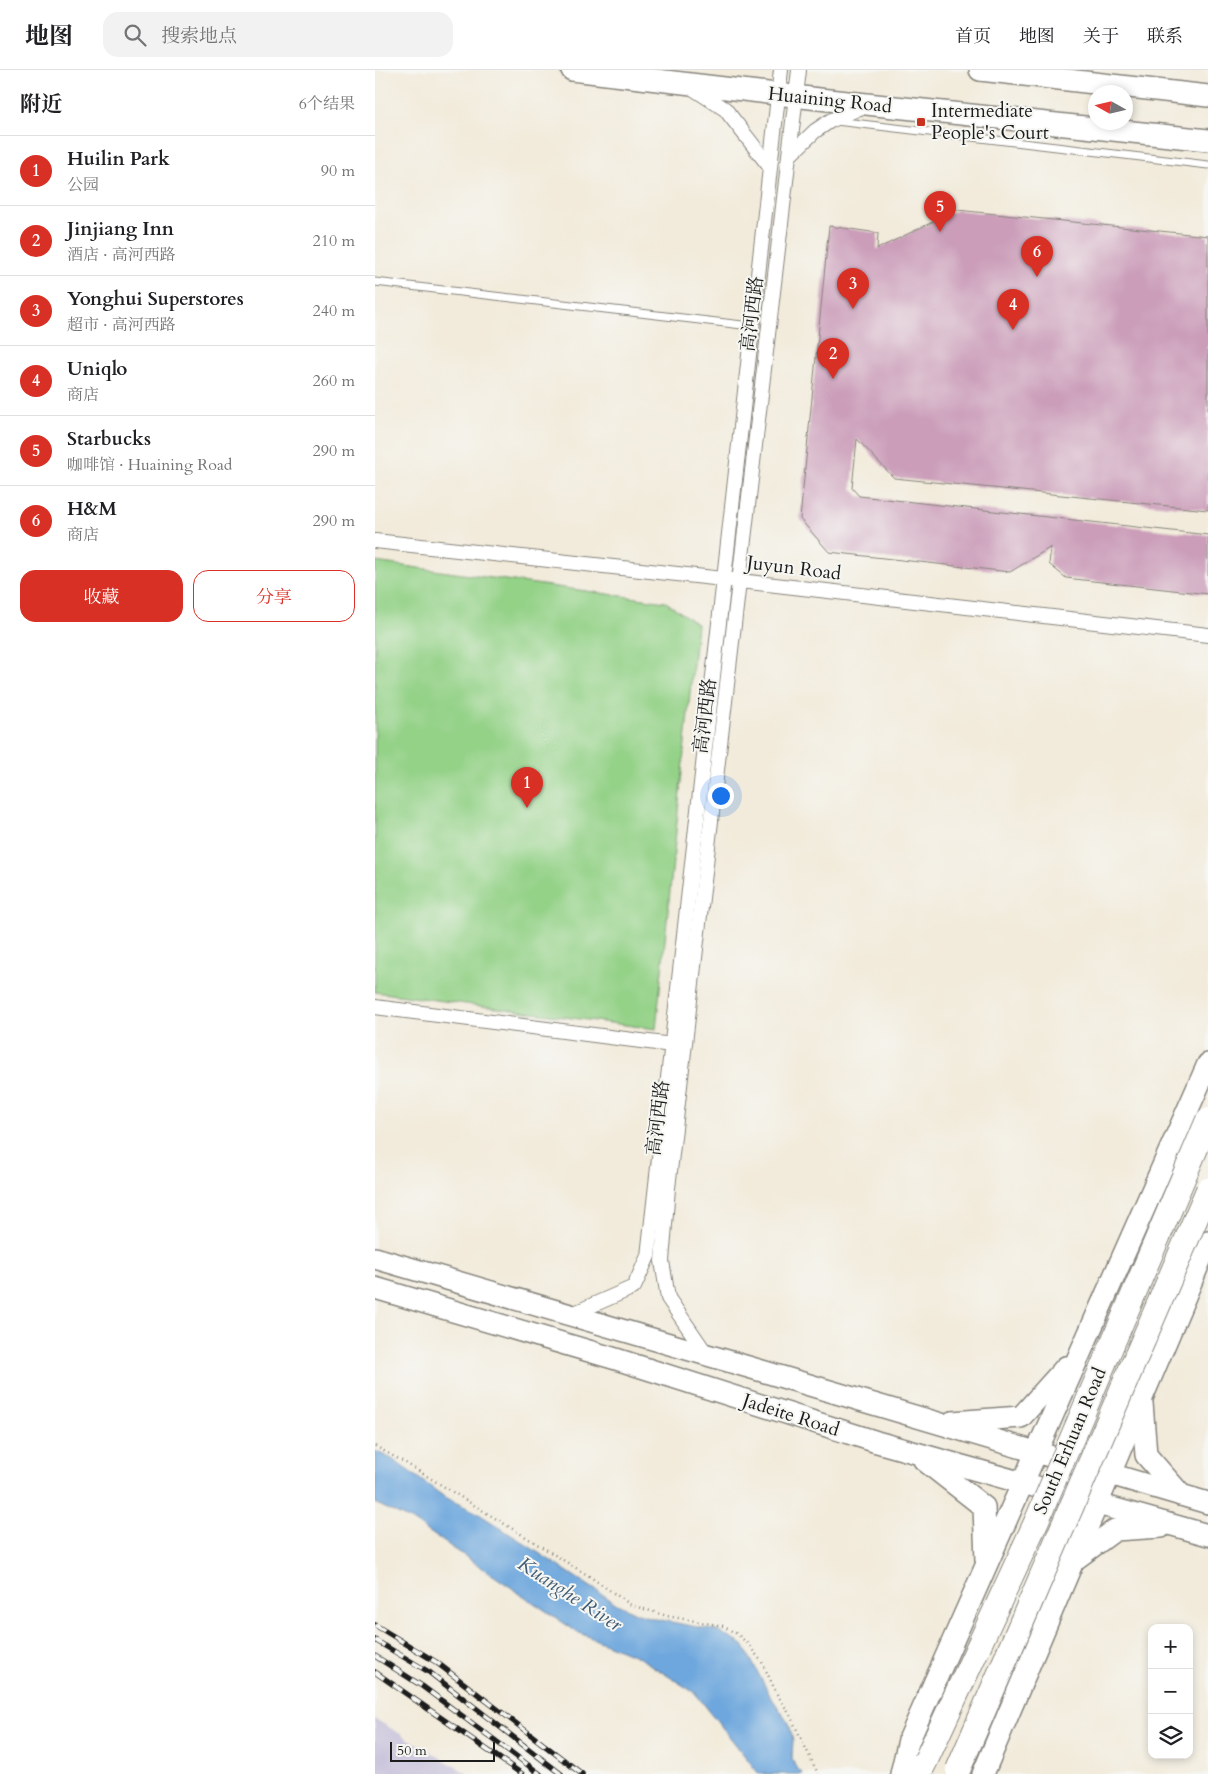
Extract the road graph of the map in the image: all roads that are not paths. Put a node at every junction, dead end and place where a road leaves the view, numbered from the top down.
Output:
1 (572, 70) edge
2 (781, 70) edge
3 (799, 70) edge
4 (980, 70) edge
5 (686, 84) junction
6 (787, 96) junction
7 (1208, 96) edge
8 (869, 104) junction
9 (830, 121) junction
10 (1208, 140) edge
11 (789, 156) junction
12 (1208, 165) edge
13 (770, 167) junction
14 (375, 282) edge
15 (751, 326) junction
16 (375, 541) edge
17 (723, 579) junction
18 (740, 581) junction
19 (1208, 635) edge
20 (375, 1007) edge
21 (672, 1045) junction
22 (1208, 1064) edge
23 (1208, 1120) edge
24 (1208, 1190) edge
25 (1208, 1242) edge
26 (375, 1258) edge
27 (375, 1288) edge
28 (570, 1315) junction
29 (1079, 1352) junction
30 (707, 1355) junction
31 (1141, 1399) junction
32 (939, 1423) junction
33 (1035, 1452) junction
34 (916, 1453) junction
35 (1110, 1474) junction
36 (1022, 1483) junction
37 (1181, 1495) junction
38 (1208, 1503) edge
39 (1097, 1504) junction
40 (1176, 1526) junction
41 (1208, 1535) edge
42 (1073, 1560) junction
43 (986, 1565) junction
44 (923, 1767) edge
45 (957, 1772) edge
46 (901, 1774) edge
47 (983, 1774) edge

1 - 5 main road, Huaining Road
2 - 6 street, 高河西路
3 - 6 street, 高河西路
4 - 7 main road
5 - 6 main road, Huaining Road
5 - 13 street
6 - 8 main road, Huaining Road
6 - 11 street, 高河西路
6 - 13 street, 高河西路
8 - 9 street
8 - 10 main road, Huaining Road
9 - 11 street
9 - 12 lane
11 - 18 street, 高河西路
13 - 15 street, 高河西路
14 - 15 lane
15 - 17 street, 高河西路
16 - 17 street, Juyun Road
17 - 18 street, Juyun Road
17 - 21 street, 高河西路
18 - 19 street, Juyun Road
18 - 30 street, 高河西路
20 - 21 street
21 - 28 street, 高河西路
22 - 29 main road
23 - 44 highway, South Erhuan Road, bridge
24 - 45 highway, South Erhuan Road, bridge
25 - 31 main road
26 - 28 main road, Jadeite Road
27 - 34 main road, Jadeite Road
28 - 30 main road, Jadeite Road
29 - 32 main road
29 - 33 main road
30 - 32 main road, Jadeite Road
31 - 35 main road
31 - 37 main road
32 - 33 main road, Jadeite Road
33 - 35 main road, Jadeite Road
33 - 36 main road
34 - 36 main road, Jadeite Road
34 - 43 main road
35 - 37 main road, Jadeite Road
35 - 39 main road
36 - 39 main road, Jadeite Road
36 - 43 main road
37 - 38 main road, Jadeite Road
39 - 40 main road, Jadeite Road
39 - 42 main road
40 - 41 main road, Jadeite Road
40 - 42 main road
42 - 47 main road
43 - 46 main road

